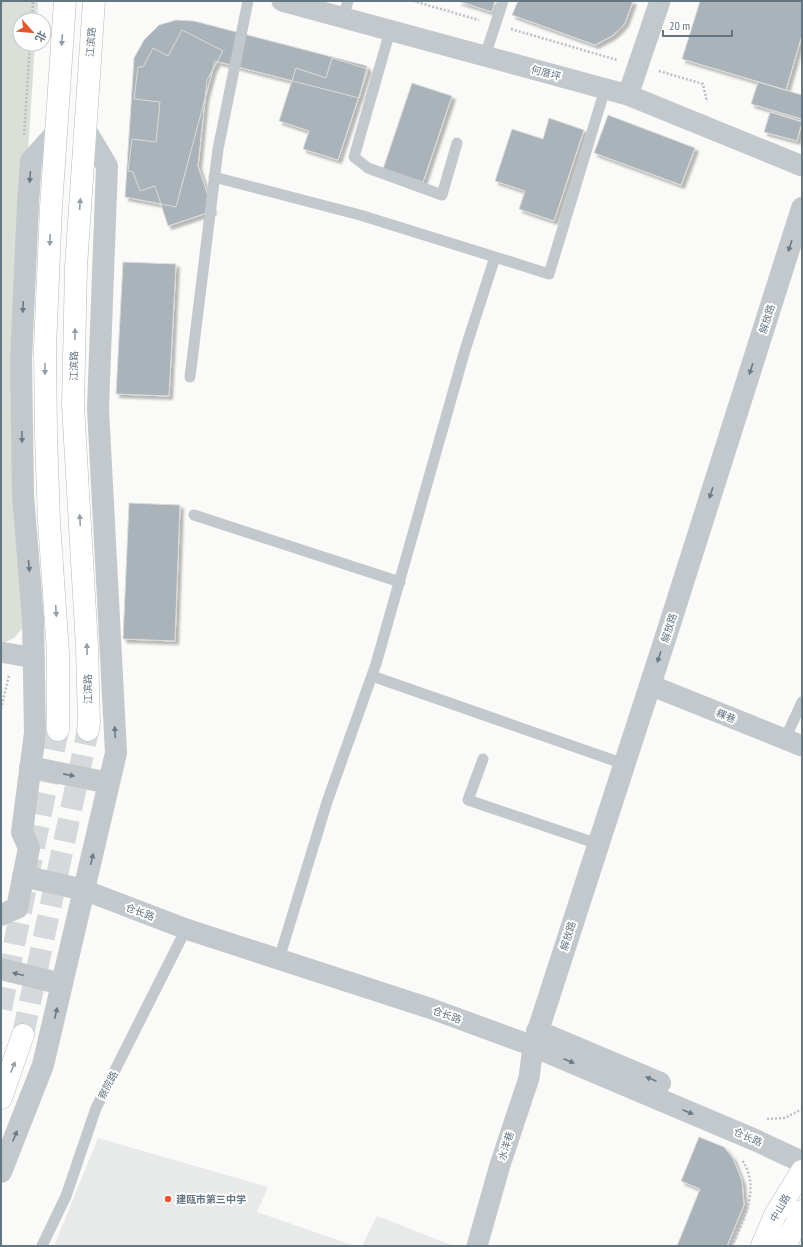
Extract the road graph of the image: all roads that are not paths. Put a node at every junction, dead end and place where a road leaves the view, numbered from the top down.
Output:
1 (65, 1) edge
2 (94, 1) edge
3 (248, 1) edge
4 (282, 1) edge
5 (503, 1) edge
6 (660, 1) edge
7 (346, 9) edge
8 (390, 31) junction
9 (485, 56) junction
10 (605, 89) junction
11 (628, 95) junction
12 (86, 129) junction
13 (56, 134) junction
14 (457, 143) dead end
15 (802, 166) edge
16 (214, 177) junction
17 (802, 208) edge
18 (495, 257) junction
19 (190, 377) dead end
20 (194, 515) dead end
21 (400, 582) junction
22 (34, 658) junction
23 (3, 662) edge
24 (372, 676) junction
25 (650, 685) junction
26 (802, 702) edge
27 (58, 730) tunnel mouth
28 (88, 730) tunnel mouth
29 (793, 742) edge
30 (483, 759) dead end
31 (624, 764) junction
32 (30, 767) junction
33 (109, 783) junction
34 (598, 844) junction
35 (23, 876) junction
36 (84, 890) junction
37 (1, 916) edge
38 (186, 929) junction
39 (278, 959) junction
40 (1, 970) edge
41 (62, 984) junction
42 (23, 1035) tunnel mouth
43 (535, 1038) junction
44 (1, 1098) edge
45 (802, 1146) edge
46 (802, 1162) edge
47 (802, 1171) edge
48 (1, 1172) edge
49 (802, 1211) edge
50 (42, 1246) edge
51 (477, 1246) edge
52 (762, 1246) edge
53 (785, 1246) edge

1 -> 13 main road
2 - 12 main road, 江滨路
3 - 16 lane
4 - 7 street, 何厝坪
5 - 9 lane
6 - 11 street
7 - 8 street, 何厝坪
8 - 9 street, 何厝坪
8 - 14 lane
9 - 10 street, 何厝坪
10 - 11 street, 何厝坪
10 - 18 lane
11 - 15 street, 何厝坪
28 -> 12 main road, 江滨路
33 -> 12 street
13 -> 22 street
13 -> 27 main road
16 - 18 lane
16 - 19 lane
17 -> 25 street, 解放路
18 - 21 lane
20 - 21 lane
21 - 24 lane
22 - 23 street
22 - 32 street
24 - 31 lane
24 - 39 lane
25 - 29 street, 粿巷
25 - 31 street, 解放路
26 - 29 lane
30 - 34 lane
31 - 34 street, 解放路
32 -> 33 street
32 - 35 street
36 -> 33 street
34 - 43 street, 解放路
35 - 36 street
35 - 37 street
36 - 38 street, 仓长路
36 - 41 street
38 - 39 street, 仓长路
38 - 50 lane, 察院路
39 - 43 street, 仓长路
41 -> 40 street
48 -> 41 street
44 -> 42 main road
45 -> 43 street, 仓长路
43 -> 46 street, 仓长路
43 - 51 street, 水洋巷
47 - 52 main road, 中山路
49 - 53 main road, 中山路

